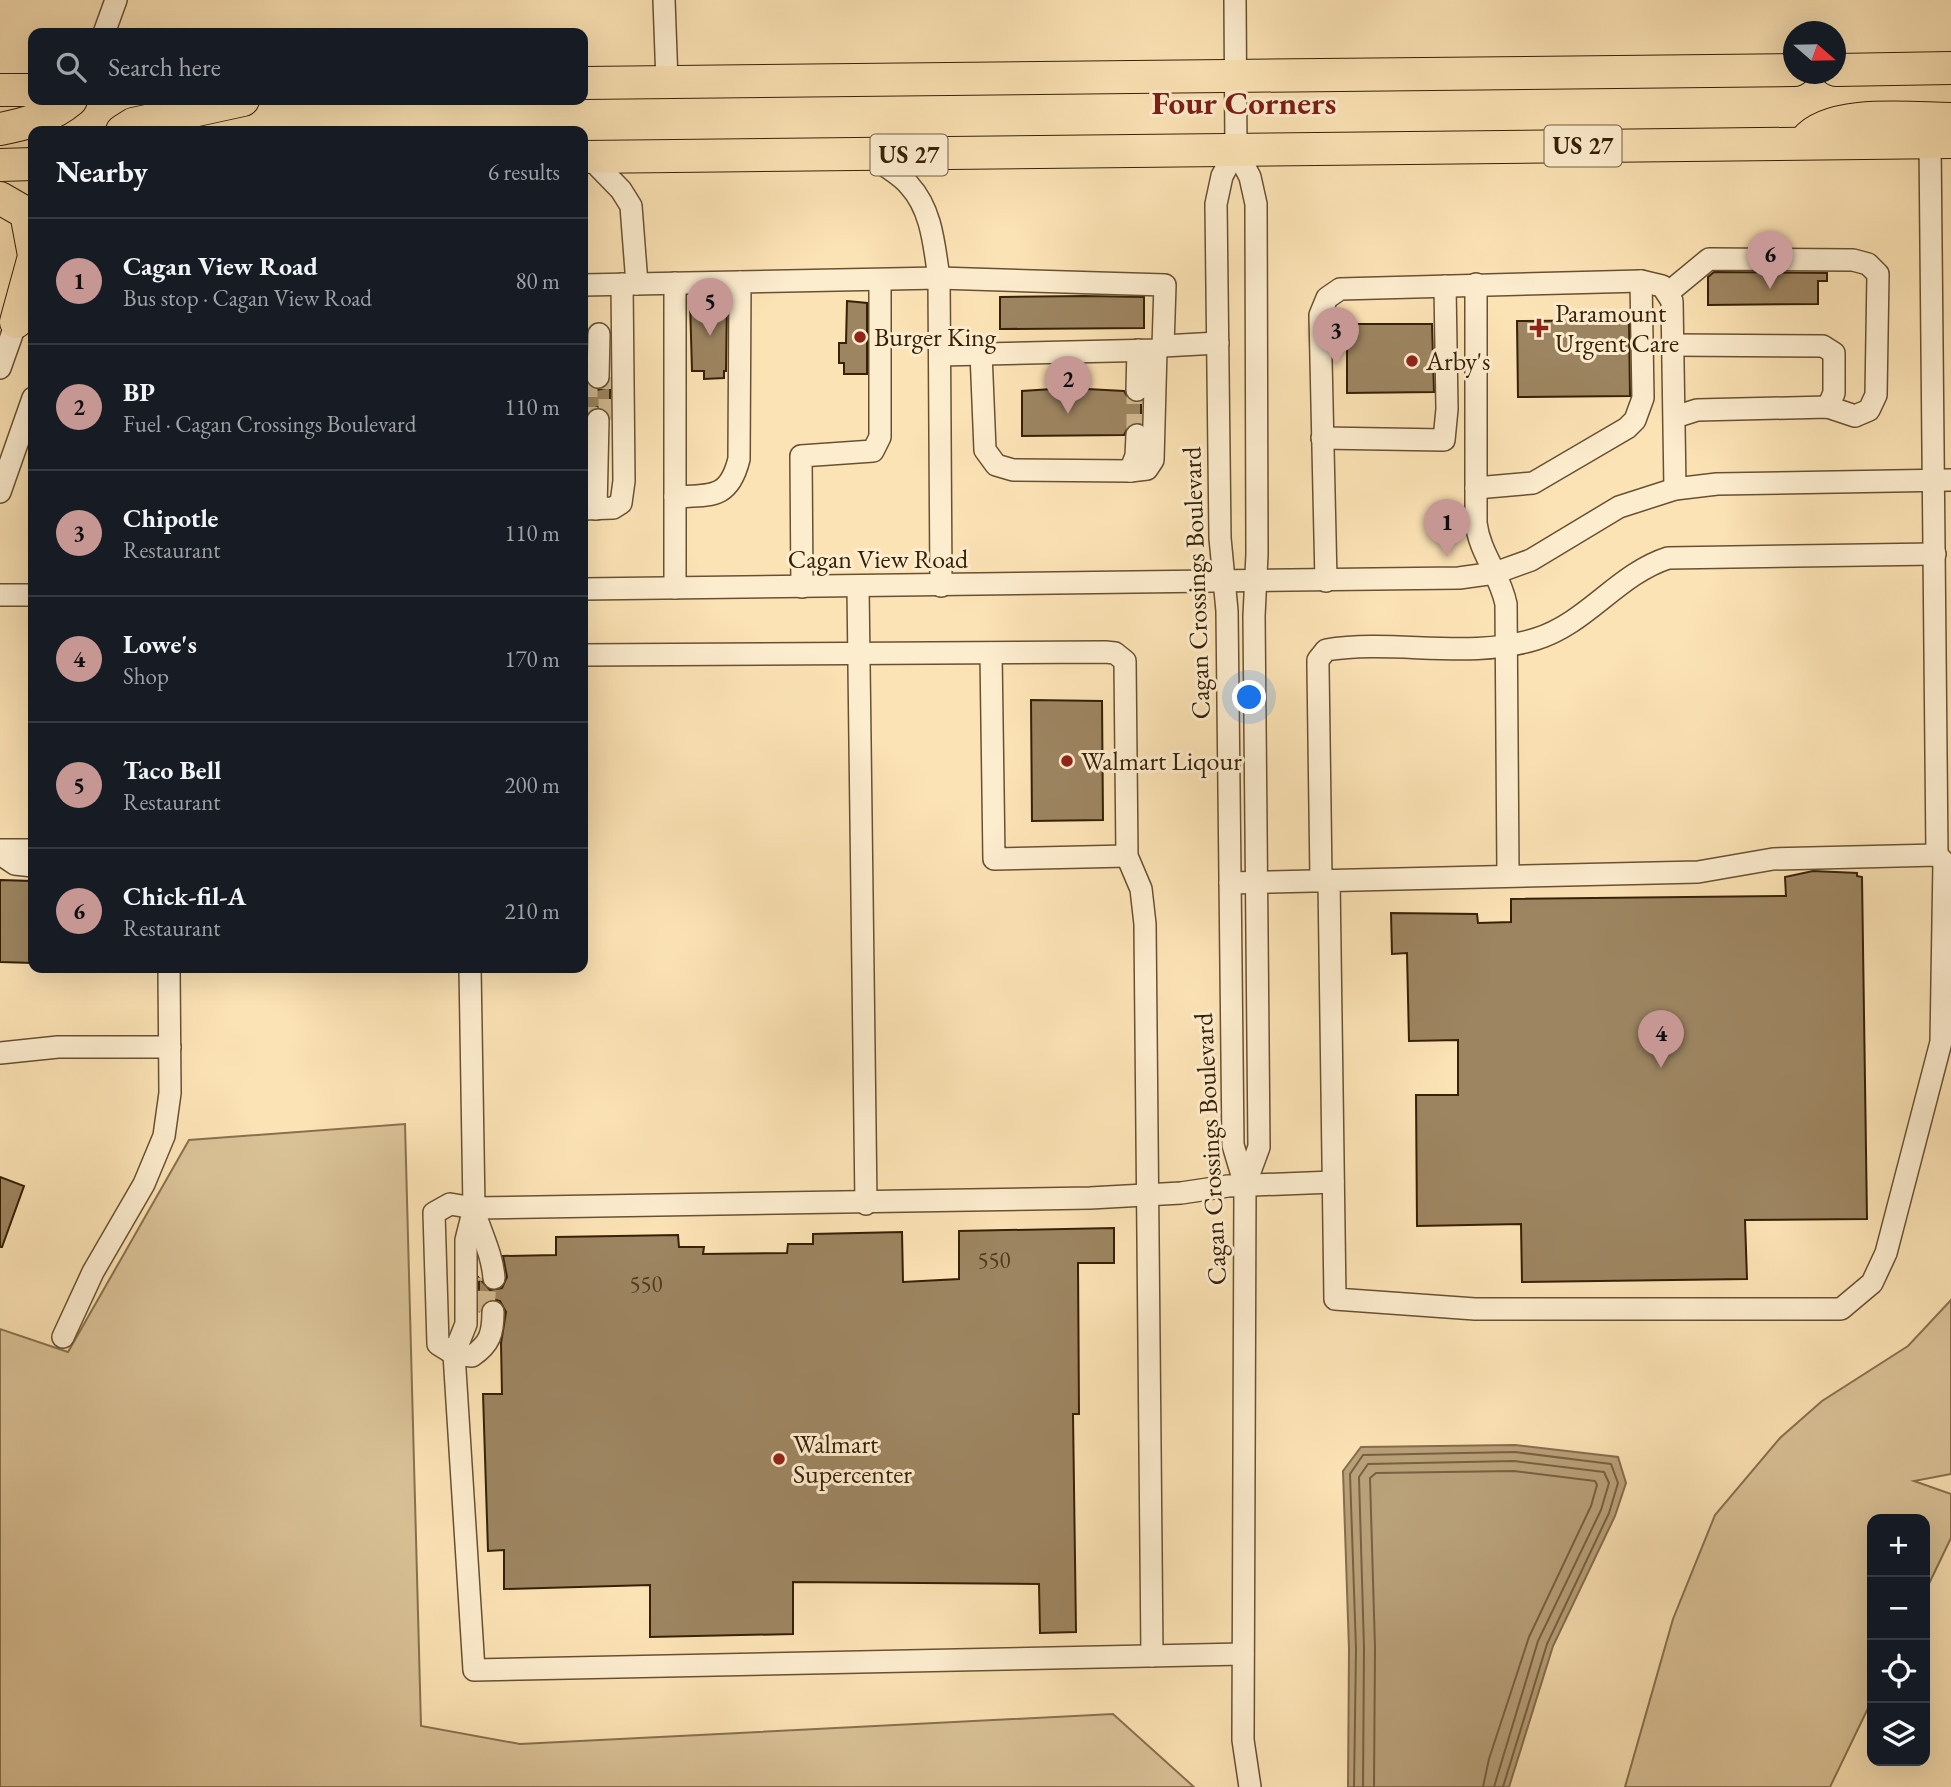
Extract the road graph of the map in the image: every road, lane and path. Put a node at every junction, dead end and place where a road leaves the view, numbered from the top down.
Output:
1 (116, 0) edge
2 (664, 0) edge
3 (1236, 0) edge
4 (106, 28) edge
5 (1951, 68) edge
6 (1846, 69) edge
7 (1783, 70) edge
8 (1236, 76) junction
9 (667, 82) junction
10 (588, 83) edge
11 (0, 90) edge
12 (28, 90) edge
13 (65, 105) edge
14 (220, 105) edge
15 (1951, 119) edge
16 (130, 126) edge
17 (0, 129) edge
18 (1941, 142) edge
19 (1803, 144) junction
20 (1236, 150) junction
21 (869, 155) junction
22 (588, 157) edge
23 (588, 159) edge
24 (28, 164) edge
25 (0, 165) edge
26 (0, 198) edge
27 (28, 224) edge
28 (939, 278) junction
29 (880, 280) junction
30 (1640, 281) junction
31 (740, 282) junction
32 (630, 284) junction
33 (675, 284) junction
34 (1476, 284) junction
35 (588, 285) edge
36 (1445, 286) junction
37 (1669, 292) junction
38 (28, 301) edge
39 (28, 306) edge
40 (25, 325) edge
41 (600, 334) edge
42 (1218, 343) junction
43 (1673, 345) junction
44 (1152, 348) junction
45 (981, 353) junction
46 (940, 355) junction
47 (1, 364) edge
48 (598, 377) tunnel mouth
49 (1137, 390) tunnel mouth
50 (1828, 407) junction
51 (28, 412) edge
52 (1675, 417) junction
53 (598, 420) tunnel mouth
54 (1137, 435) tunnel mouth
55 (1322, 438) junction
56 (1130, 471) junction
57 (1942, 480) edge
58 (1476, 488) junction
59 (1675, 489) junction
60 (0, 492) edge
61 (675, 497) junction
62 (597, 508) edge
63 (1935, 554) junction
64 (1495, 573) junction
65 (1326, 581) junction
66 (1224, 582) junction
67 (1256, 582) junction
68 (940, 586) junction
69 (802, 587) junction
70 (858, 587) junction
71 (675, 588) junction
72 (588, 589) edge
73 (0, 595) edge
74 (28, 595) edge
75 (1506, 646) junction
76 (860, 653) junction
77 (991, 653) junction
78 (588, 655) edge
79 (28, 850) edge
80 (0, 852) edge
81 (1937, 855) junction
82 (1127, 856) junction
83 (28, 865) edge
84 (1508, 875) junction
85 (1325, 880) junction
86 (1230, 883) junction
87 (1256, 883) junction
88 (169, 973) edge
89 (470, 973) edge
90 (170, 1047) junction
91 (0, 1053) edge
92 (1333, 1182) junction
93 (1245, 1185) junction
94 (1148, 1195) junction
95 (866, 1204) junction
96 (474, 1208) junction
97 (490, 1278) tunnel mouth
98 (489, 1312) tunnel mouth
99 (63, 1337) dead end
100 (454, 1354) junction
101 (1243, 1654) junction
102 (1152, 1656) junction
103 (1250, 1787) edge

1 - 4 street
2 - 9 street
3 - 8 street
5 - 6 highway
7 - 8 highway
8 - 9 highway
8 - 20 street
9 - 10 highway
11 - 12 highway
13 - 17 highway
14 - 16 highway
15 - 19 highway
18 - 19 highway, US 27
18 - 57 street
19 - 20 highway, US 27
20 - 21 highway, US 27
20 - 42 street, Cagan Crossings Boulevard
20 - 67 street
21 - 22 highway, US 27
21 - 28 street
23 - 32 street
24 - 25 highway
26 - 27 highway
28 - 29 street
28 - 44 street
28 - 46 street
29 - 31 street
29 - 69 street
30 - 34 street
30 - 37 street
30 - 58 street
31 - 33 street
31 - 61 street
32 - 33 street
32 - 35 street
32 - 41 street
33 - 61 street
34 - 36 street
34 - 58 street
36 - 55 street
36 - 55 street
37 - 43 street
37 - 50 street
38 - 40 highway
39 - 40 street
40 - 47 street
41 - 48 street
41 - 62 street
42 - 44 street
42 - 66 street, Cagan Crossings Boulevard
43 - 50 street
43 - 52 street
44 - 45 street
44 - 49 street
44 - 56 street
45 - 46 street
45 - 56 street
46 - 68 street
50 - 52 street
51 - 60 street
52 - 59 street
53 - 62 street
54 - 56 street
55 - 65 street
57 - 59 street, Cagan View Road
57 - 63 street
58 - 64 street
59 - 64 street, Cagan View Road
61 - 71 street
63 - 75 street
63 - 81 street
64 - 65 street, Cagan View Road
64 - 75 street
65 - 67 street, Cagan View Road
66 - 67 street, Cagan View Road
66 - 68 street, Cagan View Road
66 - 86 street, Cagan Crossings Boulevard
67 - 87 street
68 - 70 street, Cagan View Road
69 - 70 street, Cagan View Road
69 - 71 street, Cagan View Road
70 - 76 street
71 - 72 street, Cagan View Road
73 - 74 street
75 - 84 street
75 - 85 street
76 - 77 street
76 - 78 street
76 - 95 street
77 - 82 street
77 - 82 street
79 - 80 street
80 - 83 street
81 - 84 street
81 - 92 street
82 - 94 street
84 - 85 street
85 - 87 street
85 - 92 street
86 - 87 street
86 - 93 street, Cagan Crossings Boulevard
87 - 93 street
88 - 90 street
89 - 96 street
90 - 91 street
90 - 99 street
92 - 93 street
93 - 94 street
93 - 101 street, Cagan Crossings Boulevard
94 - 95 street
94 - 102 street
95 - 96 street
96 - 97 street
96 - 100 street
96 - 100 street
98 - 100 street
100 - 102 street
101 - 102 street
101 - 103 street, Cagan Crossings Boulevard

